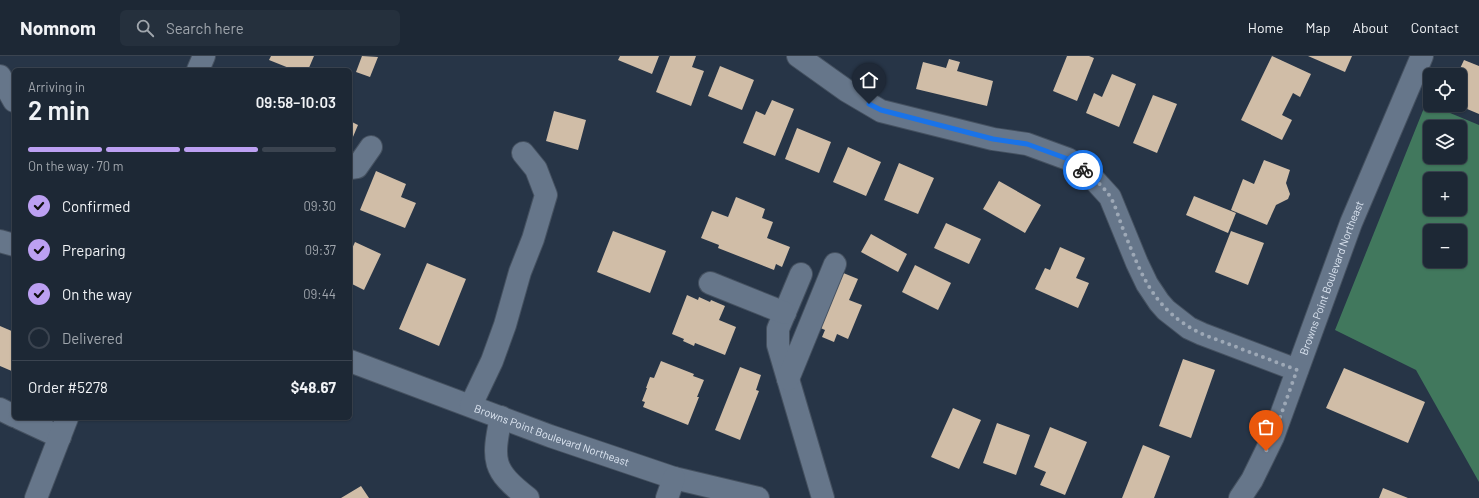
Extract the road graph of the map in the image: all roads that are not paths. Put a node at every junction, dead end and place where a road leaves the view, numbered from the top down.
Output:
1 (204, 56) edge
2 (798, 56) edge
3 (1422, 56) edge
4 (199, 68) edge
5 (0, 76) edge
6 (12, 97) edge
7 (371, 147) dead end
8 (523, 153) dead end
9 (352, 168) edge
10 (0, 241) edge
11 (12, 244) edge
12 (834, 264) dead end
13 (801, 274) dead end
14 (710, 283) dead end
15 (785, 313) junction
16 (352, 362) edge
17 (1297, 370) junction
18 (788, 379) junction
19 (471, 406) junction
20 (0, 409) edge
21 (12, 415) edge
22 (501, 417) junction
23 (28, 420) edge
24 (64, 428) edge
25 (671, 488) edge
26 (36, 498) edge
27 (528, 498) edge
28 (758, 498) edge
29 (823, 498) edge
30 (1240, 498) edge

1 - 4 street
2 - 17 street
3 - 17 street, Browns Point Boulevard Northeast
5 - 6 street
7 - 9 street
8 - 19 street
10 - 11 street
12 - 18 street
13 - 15 street
14 - 15 street
15 - 18 street
16 - 19 street, Browns Point Boulevard Northeast
17 - 30 street, Browns Point Boulevard Northeast
18 - 29 street
19 - 22 street, Browns Point Boulevard Northeast
20 - 21 street
22 - 25 street, Browns Point Boulevard Northeast
22 - 27 street
23 - 24 street
24 - 26 street
25 - 28 street, Browns Point Boulevard Northeast

